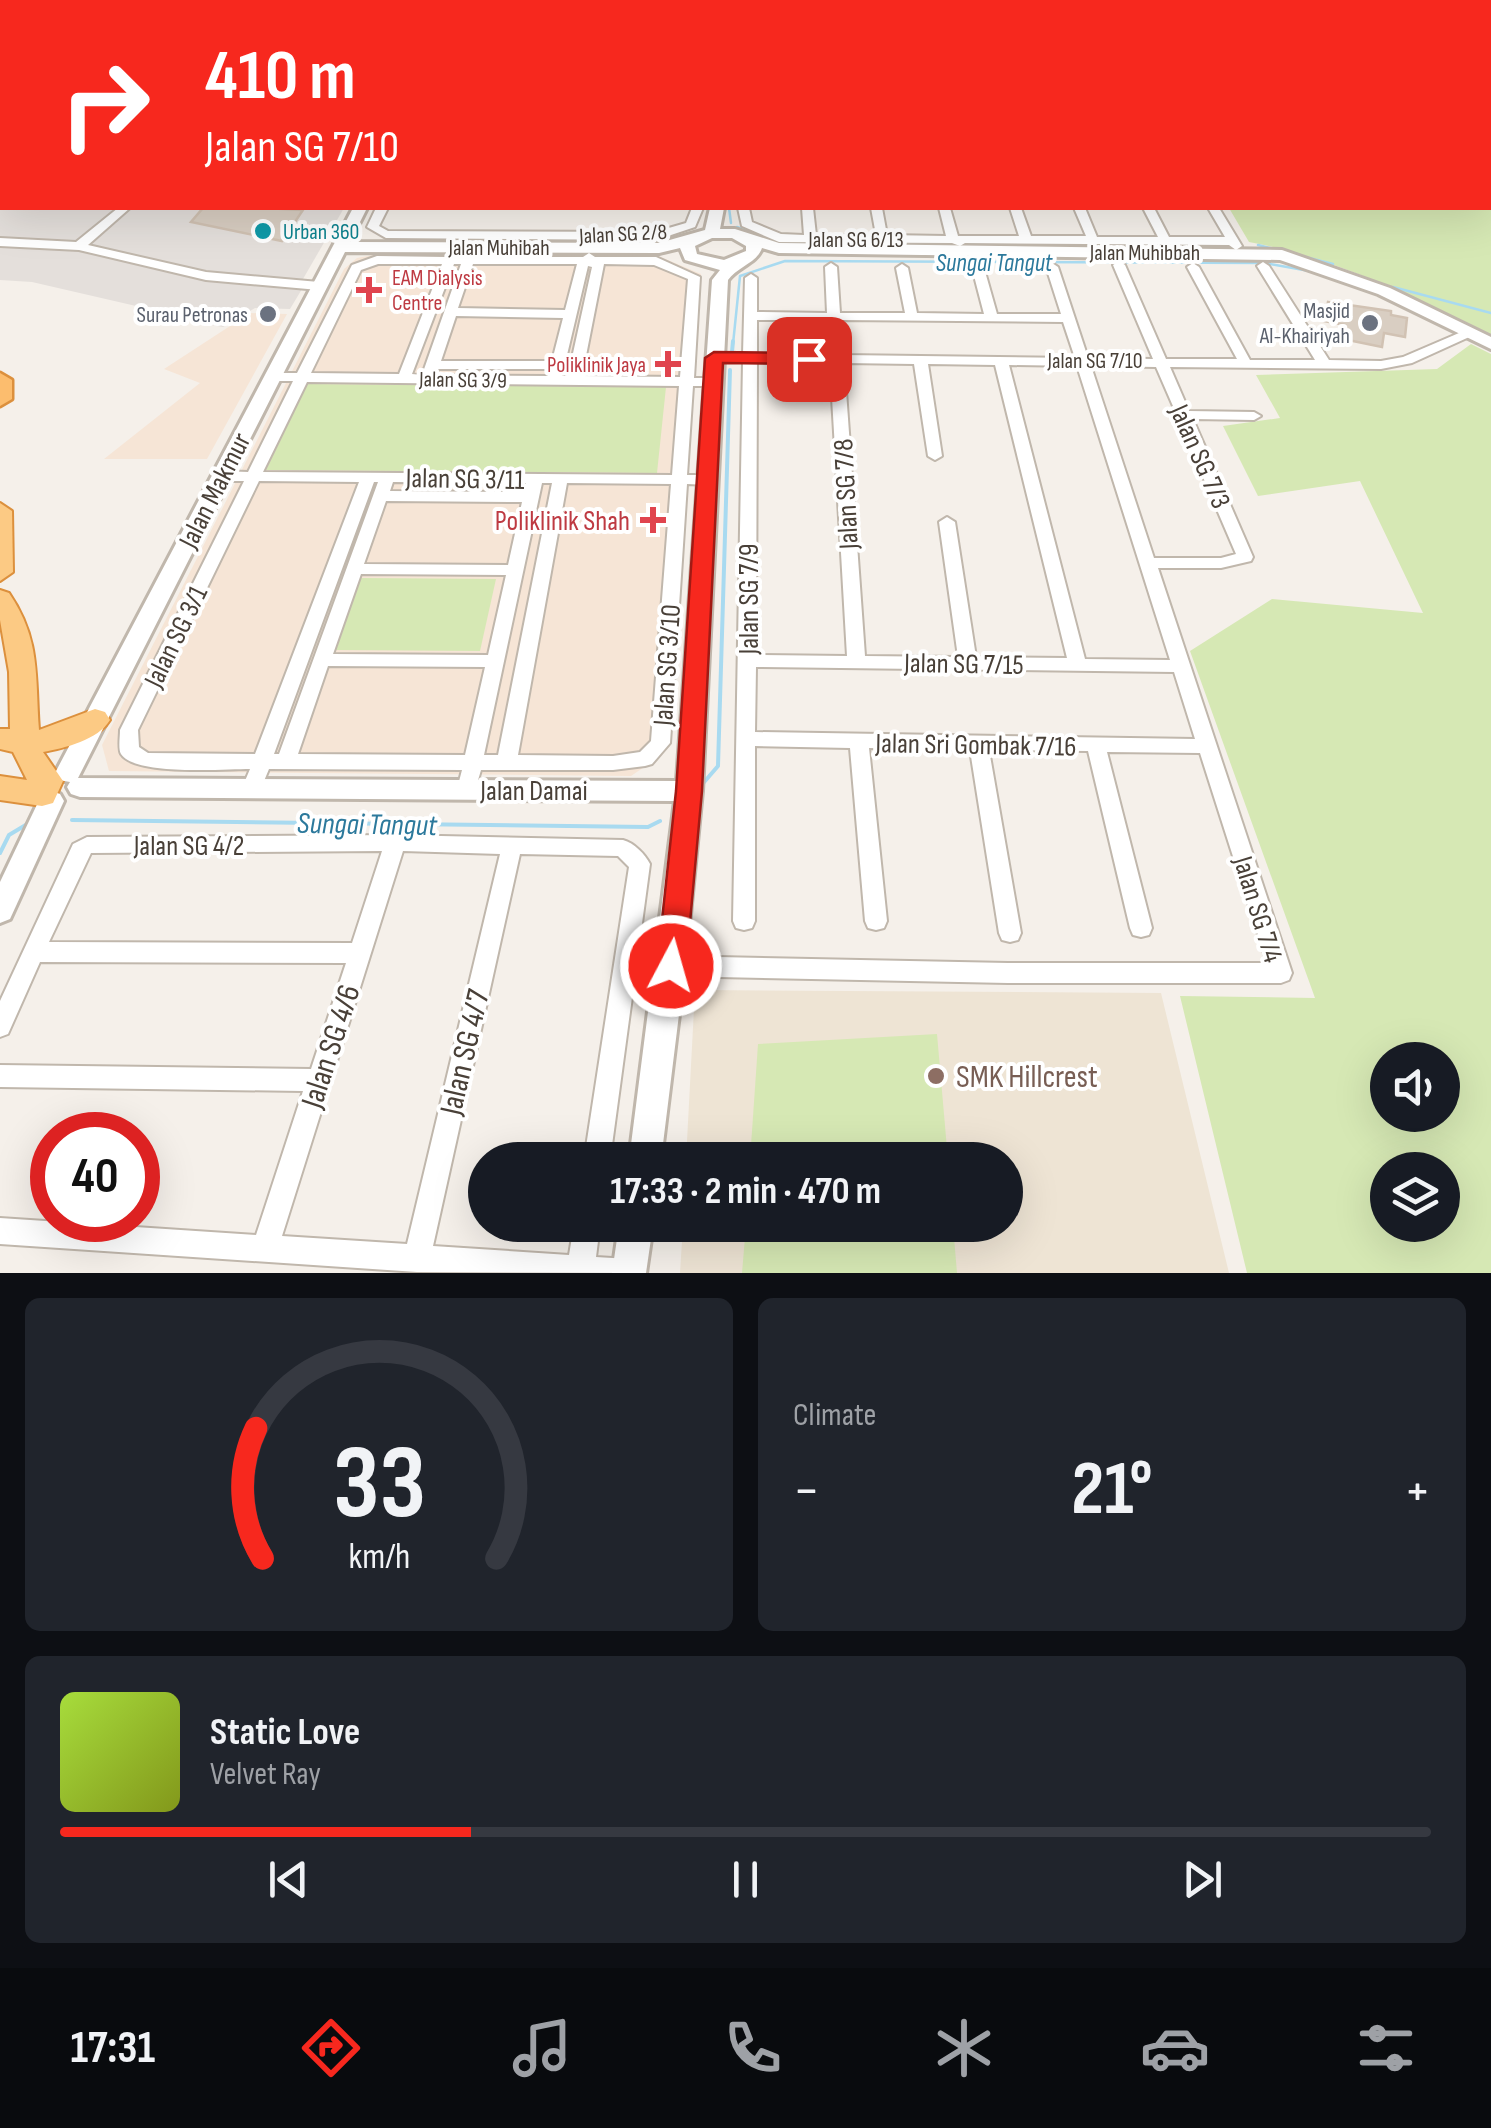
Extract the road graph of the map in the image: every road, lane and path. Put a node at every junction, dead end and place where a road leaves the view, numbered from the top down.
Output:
1 (122, 210) edge
2 (359, 210) edge
3 (381, 210) edge
4 (697, 210) edge
5 (717, 210) edge
6 (726, 210) edge
7 (744, 210) edge
8 (808, 210) edge
9 (878, 210) edge
10 (946, 210) edge
11 (1017, 210) edge
12 (1081, 210) edge
13 (1150, 210) edge
14 (1215, 210) edge
15 (710, 233) junction
16 (810, 238) junction
17 (882, 239) junction
18 (1026, 240) junction
19 (1093, 240) junction
20 (1164, 240) junction
21 (0, 242) edge
22 (746, 243) junction
23 (779, 243) junction
24 (79, 246) junction
25 (339, 247) junction
26 (688, 247) junction
27 (956, 247) junction
28 (1236, 247) junction
29 (452, 254) junction
30 (470, 254) junction
31 (590, 254) junction
32 (1119, 266) dead end
33 (1193, 266) dead end
34 (1263, 266) dead end
35 (831, 267) dead end
36 (1052, 267) dead end
37 (902, 268) dead end
38 (978, 268) dead end
39 (720, 269) junction
40 (751, 278) dead end
41 (319, 286) junction
42 (451, 312) junction
43 (570, 314) junction
44 (751, 316) junction
45 (834, 317) junction
46 (912, 318) junction
47 (992, 318) junction
48 (1068, 318) junction
49 (1470, 334) junction
50 (1491, 344) edge
51 (714, 358) junction
52 (751, 358) junction
53 (838, 359) junction
54 (920, 359) junction
55 (1001, 360) junction
56 (1082, 360) junction
57 (1160, 360) junction
58 (1245, 362) junction
59 (1324, 364) junction
60 (431, 372) junction
61 (556, 372) junction
62 (272, 377) junction
63 (303, 377) junction
64 (404, 378) junction
65 (0, 380) edge
66 (574, 380) junction
67 (686, 381) junction
68 (713, 382) junction
69 (0, 399) edge
70 (1181, 415) junction
71 (1254, 416) dead end
72 (935, 456) dead end
73 (221, 476) junction
74 (254, 476) junction
75 (377, 477) junction
76 (560, 479) junction
77 (679, 480) junction
78 (708, 480) junction
79 (533, 488) junction
80 (380, 496) junction
81 (0, 511) edge
82 (948, 522) dead end
83 (1150, 563) junction
84 (354, 569) junction
85 (515, 570) junction
86 (0, 572) edge
87 (324, 596) junction
88 (344, 596) junction
89 (510, 596) junction
90 (538, 596) junction
91 (0, 599) edge
92 (322, 660) junction
93 (748, 660) junction
94 (495, 662) junction
95 (856, 662) junction
96 (968, 664) junction
97 (1078, 664) junction
98 (1180, 666) junction
99 (95, 720) junction
100 (4, 738) junction
101 (746, 739) junction
102 (858, 742) junction
103 (980, 746) junction
104 (1096, 746) junction
105 (1206, 746) junction
106 (286, 760) junction
107 (507, 760) junction
108 (262, 761) junction
109 (474, 761) junction
110 (58, 787) junction
111 (0, 788) edge
112 (252, 788) junction
113 (467, 790) junction
114 (689, 791) junction
115 (395, 844) junction
116 (512, 845) junction
117 (0, 911) edge
118 (744, 921) dead end
119 (876, 921) dead end
120 (1141, 928) dead end
121 (1010, 933) dead end
122 (36, 952) junction
123 (360, 954) junction
124 (671, 966) junction
125 (0, 1026) edge
126 (0, 1076) edge
127 (319, 1080) junction
128 (600, 1142) edge
129 (647, 1142) edge
130 (0, 1231) edge
131 (585, 1242) edge
132 (634, 1242) edge
133 (265, 1248) junction
134 (417, 1258) junction
135 (581, 1271) edge
136 (629, 1273) edge

1 - 24 street
2 - 25 street, Jalan Makmur
3 - 4 street, Jalan SG 2/8
5 - 15 street
6 - 22 street
7 - 23 street
8 - 16 street
9 - 17 street
10 - 27 street
11 - 18 street
12 - 19 street
13 - 20 street
14 - 28 street
15 - 22 street
15 - 26 street
16 - 17 street, Jalan SG 6/13
16 - 23 street, Jalan SG 6/13
17 - 27 street, Jalan SG 6/13
18 - 19 street, Jalan SG 6/13
18 - 27 street, Jalan SG 6/13
19 - 20 street, Jalan SG 6/13
20 - 28 street, Jalan SG 6/13
21 - 24 street
22 - 23 street, Jalan Muhibbah
22 - 39 street
23 - 27 street, Jalan Muhibbah
24 - 41 street
25 - 29 street, Jalan Muhibah
25 - 41 street, Jalan Makmur
26 - 31 street, Jalan Muhibah
26 - 39 street, Jalan Muhibah
27 - 28 street, Jalan Muhibbah
28 - 49 street, Jalan Muhibbah
29 - 30 street, Jalan Muhibah
29 - 63 street, Jalan SG 3/1
29 - 64 street
30 - 31 street, Jalan Muhibah
30 - 42 street
31 - 43 street
31 - 66 street
31 - 67 street, Jalan SG 3/10
32 - 57 street, Jalan SG 7/3
33 - 58 street
34 - 59 street
35 - 45 street, Jalan SG 7/8
36 - 48 street, Jalan SG 7/4
37 - 46 street
38 - 47 street
39 - 51 street
40 - 44 street, Jalan SG 7/9
41 - 62 street, Jalan Makmur
42 - 43 street
42 - 60 street
43 - 61 street
44 - 45 street
44 - 52 street, Jalan SG 7/9
45 - 46 street
45 - 53 street, Jalan SG 7/8
46 - 47 street
47 - 48 street
48 - 56 street, Jalan SG 7/4
49 - 50 street, Jalan Muhibbah
49 - 59 street, Jalan SG 7/10
51 - 52 street, Jalan SG 7/10
51 - 68 street
52 - 53 street, Jalan SG 7/10
52 - 93 street, Jalan SG 7/9
53 - 54 street, Jalan SG 7/10
53 - 95 street, Jalan SG 7/8
54 - 55 street, Jalan SG 7/10
54 - 72 street
55 - 56 street, Jalan SG 7/10
55 - 97 street
56 - 57 street, Jalan SG 7/10
56 - 83 street, Jalan SG 7/4
57 - 58 street, Jalan SG 7/10
57 - 70 street, Jalan SG 7/3
58 - 59 street, Jalan SG 7/10
60 - 61 street, Jalan SG 3/9
60 - 64 street, Jalan SG 3/9
61 - 66 street, Jalan SG 3/9
62 - 63 street, Jalan SG 3/9
62 - 73 street, Jalan Makmur
63 - 64 street, Jalan SG 3/9
63 - 74 street, Jalan SG 3/1
65 - 69 highway
66 - 67 street, Jalan SG 3/9
67 - 68 street, Jalan SG 3/9
67 - 77 street, Jalan SG 3/10
68 - 78 street
70 - 71 street
70 - 83 street, Jalan SG 7/3
73 - 74 street, Jalan SG 3/11
73 - 99 street, Jalan Makmur
74 - 75 street, Jalan SG 3/11
74 - 108 street, Jalan SG 3/1
75 - 79 street, Jalan SG 3/11
75 - 80 street
75 - 87 street
76 - 77 street, Jalan SG 3/11
76 - 79 street, Jalan SG 3/11
76 - 90 street
77 - 78 street, Jalan SG 3/11
77 - 107 street, Jalan SG 3/10
78 - 114 street
79 - 80 street
79 - 85 street
80 - 84 street
81 - 86 highway
82 - 96 street
83 - 98 street, Jalan SG 7/4
84 - 85 street
84 - 88 street
85 - 89 street
87 - 88 street
87 - 108 street
88 - 92 street
89 - 90 street
89 - 94 street
90 - 107 street
91 - 100 highway
92 - 94 street
92 - 106 street
93 - 95 street, Jalan SG 7/15
93 - 101 street, Jalan SG 7/9
94 - 109 street
95 - 96 street, Jalan SG 7/15
96 - 97 street, Jalan SG 7/15
97 - 98 street, Jalan SG 7/15
98 - 105 street, Jalan SG 7/4
99 - 100 highway
99 - 110 street, Jalan Makmur
100 - 110 highway
101 - 102 street, Jalan Sri Gombak 7/16
101 - 118 street, Jalan SG 7/9
102 - 103 street, Jalan Sri Gombak 7/16
102 - 119 street
103 - 104 street, Jalan Sri Gombak 7/16
103 - 121 street
104 - 105 street, Jalan Sri Gombak 7/16
104 - 120 street
105 - 124 street, Jalan SG 7/4
106 - 108 street
106 - 109 street
107 - 109 street
108 - 112 street
109 - 113 street
110 - 111 highway
110 - 112 street, Jalan Damai
110 - 117 street, Jalan Makmur
112 - 113 street, Jalan Damai
113 - 114 street, Jalan Damai
114 - 124 street
115 - 116 street, Jalan SG 4/2
115 - 122 street, Jalan SG 4/2
115 - 123 street, Jalan SG 4/6
116 - 128 street, Jalan SG 4/2
116 - 134 street, Jalan SG 4/7
122 - 123 street
122 - 125 street, Jalan SG 4/2
123 - 127 street, Jalan SG 4/6
124 - 129 street
126 - 127 street
127 - 133 street, Jalan SG 4/6
130 - 133 street
131 - 135 street
132 - 136 street
133 - 134 street
134 - 135 street
135 - 136 street

